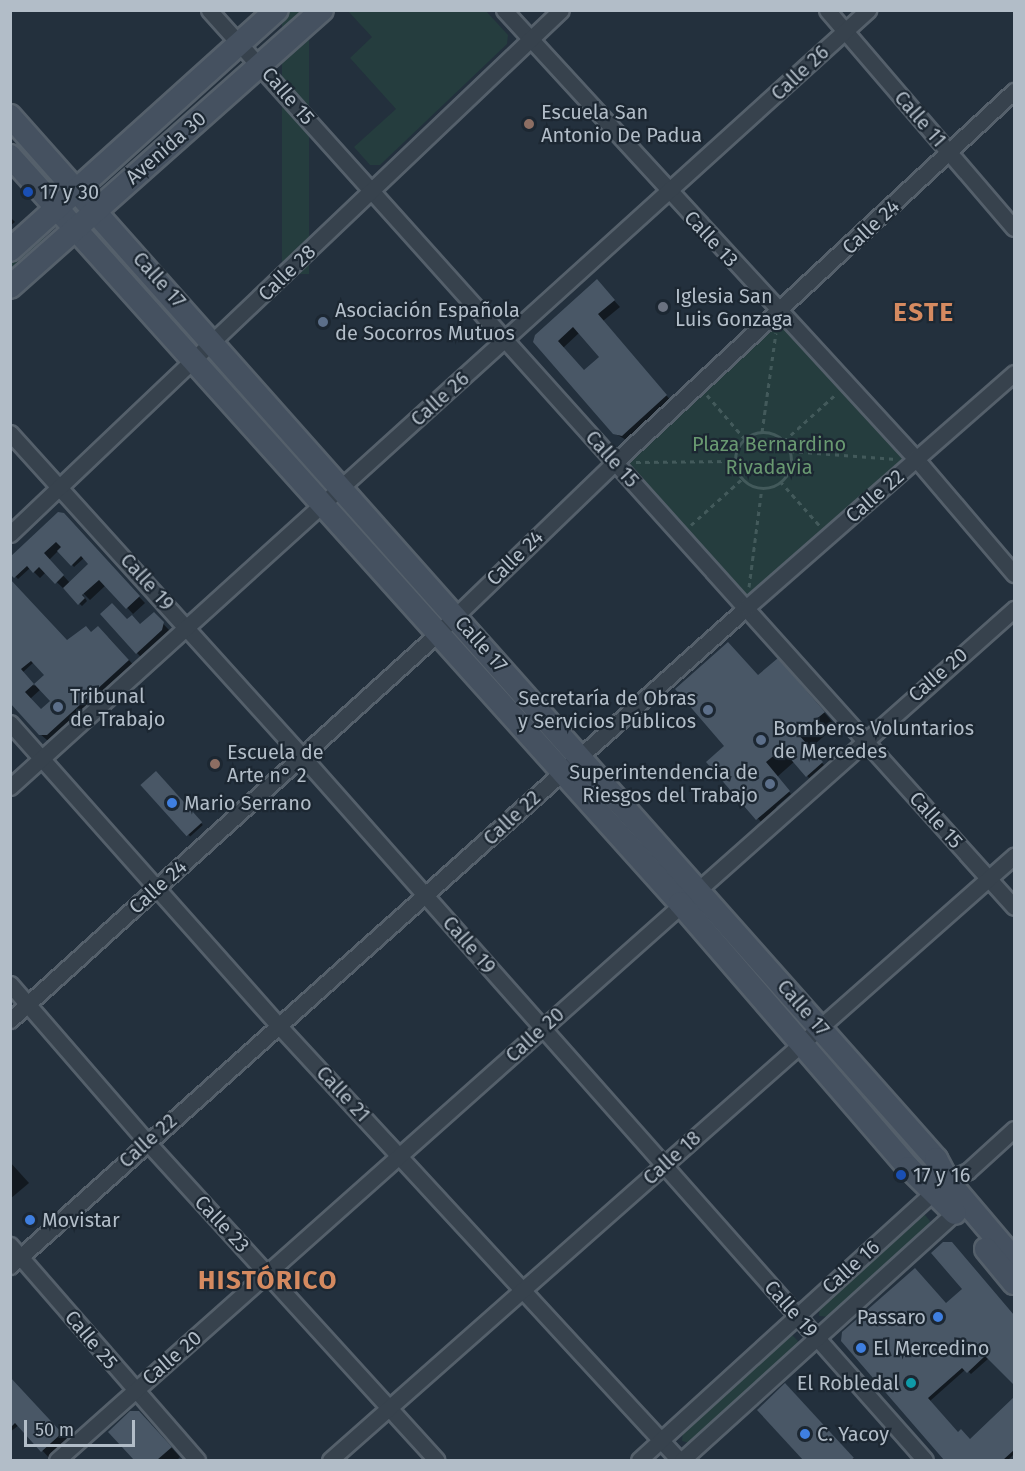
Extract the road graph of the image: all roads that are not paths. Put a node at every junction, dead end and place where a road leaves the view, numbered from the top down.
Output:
1 (209, 10) edge
2 (277, 10) edge
3 (322, 10) edge
4 (504, 10) edge
5 (561, 10) edge
6 (827, 10) edge
7 (868, 10) edge
8 (845, 31) junction
9 (531, 40) junction
10 (239, 44) junction
11 (260, 65) junction
12 (1014, 91) edge
13 (10, 116) edge
14 (950, 154) junction
15 (10, 156) edge
16 (78, 190) junction
17 (370, 191) junction
18 (669, 194) junction
19 (57, 208) junction
20 (96, 210) junction
21 (74, 228) junction
22 (1014, 228) edge
23 (10, 250) edge
24 (10, 287) edge
25 (779, 312) junction
26 (505, 340) junction
27 (215, 344) junction
28 (194, 363) junction
29 (1014, 373) edge
30 (10, 433) edge
31 (917, 460) junction
32 (615, 462) junction
33 (62, 486) junction
34 (343, 488) junction
35 (323, 506) junction
36 (10, 534) edge
37 (1014, 574) edge
38 (747, 607) junction
39 (1014, 609) edge
40 (456, 615) junction
41 (188, 628) junction
42 (437, 634) junction
43 (10, 723) edge
44 (864, 740) junction
45 (302, 755) junction
46 (581, 755) junction
47 (42, 758) junction
48 (561, 773) junction
49 (10, 787) edge
50 (1014, 856) edge
51 (989, 878) junction
52 (158, 888) junction
53 (697, 888) junction
54 (427, 897) junction
55 (680, 903) junction
56 (1014, 907) edge
57 (10, 984) edge
58 (28, 1004) junction
59 (10, 1020) edge
60 (279, 1026) junction
61 (820, 1027) junction
62 (543, 1028) junction
63 (801, 1043) junction
64 (1014, 1129) edge
65 (147, 1142) junction
66 (400, 1155) junction
67 (663, 1166) junction
68 (941, 1186) junction
69 (960, 1208) junction
70 (14, 1256) edge
71 (1014, 1259) edge
72 (268, 1273) junction
73 (1014, 1283) edge
74 (521, 1291) junction
75 (798, 1316) junction
76 (817, 1338) junction
77 (134, 1391) junction
78 (388, 1409) junction
79 (661, 1440) junction
80 (57, 1461) edge
81 (197, 1461) edge
82 (330, 1461) edge
83 (436, 1461) edge
84 (639, 1461) edge
85 (681, 1461) edge
86 (925, 1461) edge

1 - 10 street, Calle 15
2 - 10 main road, Avenida 30
3 - 11 main road, Avenida 30
4 - 9 street, Calle 13
5 - 9 street, Calle 28
6 - 8 street, Calle 11
7 - 8 street, Calle 26
8 - 14 street, Calle 11
8 - 18 street, Calle 26
9 - 17 street, Calle 28
9 - 18 street, Calle 13
10 - 11 street, Calle 15
10 - 16 main road, Avenida 30
11 - 17 street, Calle 15
11 - 20 main road, Avenida 30
12 - 14 street, Calle 24
13 - 16 main road, Calle 17
14 - 22 street, Calle 11
14 - 25 street, Calle 24
15 - 19 main road, Calle 17
16 - 19 main road, Avenida 30
16 - 20 main road, Calle 17
17 - 26 street, Calle 15
17 - 27 street, Calle 28
18 - 25 street, Calle 13
18 - 26 street, Calle 26
19 - 21 main road, Calle 17
19 - 23 main road, Avenida 30
20 - 21 main road, Avenida 30
20 - 27 main road, Calle 17
21 - 24 main road, Avenida 30
21 - 28 main road, Calle 17
25 - 31 street, Calle 13
25 - 32 street, Calle 24
26 - 32 street, Calle 15
26 - 34 street, Calle 26
27 - 28 street, Calle 28
27 - 34 main road, Calle 17
28 - 33 street, Calle 28
28 - 35 main road, Calle 17
29 - 31 street, Calle 22
30 - 33 street, Calle 19
31 - 37 street, Calle 13
31 - 38 street, Calle 22
32 - 38 street, Calle 15
32 - 40 street, Calle 24
33 - 36 street, Calle 28
33 - 41 street, Calle 19
34 - 35 street, Calle 26
34 - 40 main road, Calle 17
35 - 41 street, Calle 26
35 - 42 main road, Calle 17
38 - 44 street, Calle 15
38 - 46 street, Calle 22
39 - 44 street, Calle 20
40 - 42 street, Calle 24
40 - 46 main road, Calle 17
41 - 45 street, Calle 19
41 - 47 street, Calle 26
42 - 45 street, Calle 24
42 - 48 main road, Calle 17
43 - 47 street, Calle 21
44 - 51 street, Calle 15
44 - 53 street, Calle 20
45 - 52 street, Calle 24
45 - 54 street, Calle 19
46 - 48 street, Calle 22
46 - 53 main road, Calle 17
47 - 49 street, Calle 26
47 - 52 street, Calle 21
48 - 54 street, Calle 22
48 - 55 main road, Calle 17
50 - 51 street, Calle 18
51 - 56 street, Calle 15
51 - 61 street, Calle 18
52 - 58 street, Calle 24
52 - 60 street, Calle 21
53 - 55 street, Calle 20
53 - 61 main road, Calle 17
54 - 60 street, Calle 22
54 - 62 street, Calle 19
55 - 62 street, Calle 20
55 - 63 main road, Calle 17
57 - 58 street, Calle 23
58 - 59 street, Calle 24
58 - 65 street, Calle 23
60 - 65 street, Calle 22
60 - 66 street, Calle 21
61 - 63 street, Calle 18
61 - 68 main road, Calle 17
62 - 66 street, Calle 20
62 - 67 street, Calle 19
63 - 67 street, Calle 18
63 - 68 main road, Calle 17
64 - 68 street, Calle 16
65 - 70 street, Calle 22
65 - 72 street, Calle 23
66 - 72 street, Calle 20
66 - 74 street, Calle 21
67 - 74 street, Calle 18
67 - 75 street, Calle 19
68 - 69 main road, Calle 17
68 - 75 street, Calle 16
69 - 71 main road, Calle 17
69 - 73 main road, Calle 17
69 - 76 street, Calle 16
70 - 77 street, Calle 25
72 - 77 street, Calle 20
72 - 78 street, Calle 23
74 - 78 street, Calle 18
74 - 79 street, Calle 21
75 - 76 street, Calle 19
75 - 79 street, Calle 16
76 - 85 street, Calle 16
76 - 86 street, Calle 19
77 - 80 street, Calle 20
77 - 81 street, Calle 25
78 - 82 street, Calle 18
78 - 83 street, Calle 23
79 - 84 street, Calle 16
79 - 85 street, Calle 21

